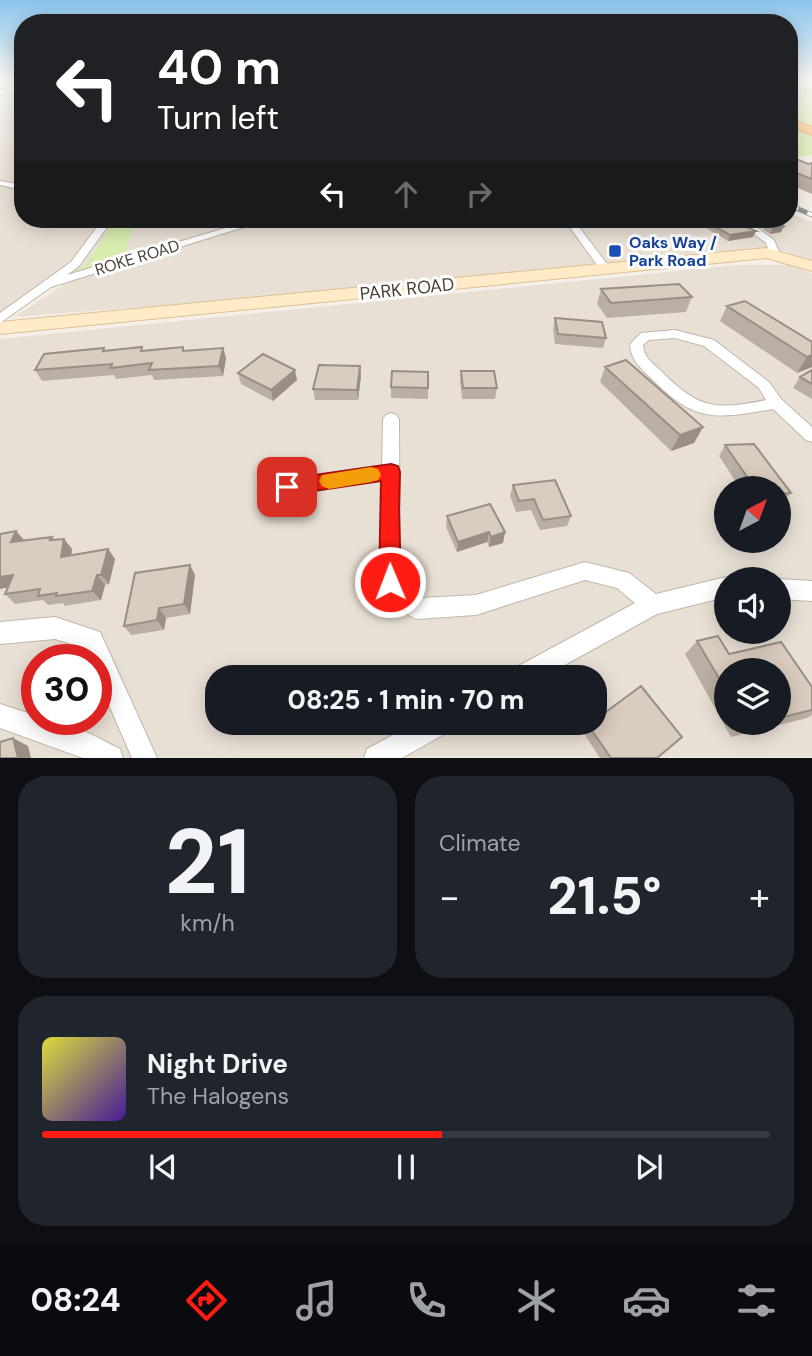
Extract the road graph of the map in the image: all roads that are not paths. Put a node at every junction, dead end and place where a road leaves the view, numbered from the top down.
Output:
1 (101, 228) edge
2 (235, 228) edge
3 (575, 228) edge
4 (753, 228) edge
5 (775, 254) junction
6 (812, 266) edge
7 (606, 270) junction
8 (49, 284) junction
9 (0, 319) edge
10 (0, 328) edge
11 (776, 402) junction
12 (391, 419) dead end
13 (812, 436) edge
14 (391, 472) junction
15 (261, 491) dead end
16 (714, 590) edge
17 (791, 590) edge
18 (812, 591) edge
19 (653, 605) junction
20 (0, 633) edge
21 (544, 665) edge
22 (0, 716) edge
23 (417, 735) edge
24 (111, 758) edge
25 (145, 758) edge
26 (376, 758) edge

1 - 8 street
2 - 8 street, ROKE ROAD
3 - 7 street
4 - 5 street
5 - 6 street, PARK ROAD
5 - 7 street, PARK ROAD
7 - 10 street, PARK ROAD
8 - 9 street
11 - 11 street
11 - 13 street
12 - 14 street
14 - 15 lane
14 - 19 street
16 - 19 street
17 - 18 street
19 - 21 street
20 - 25 street
22 - 24 street
23 - 26 street

